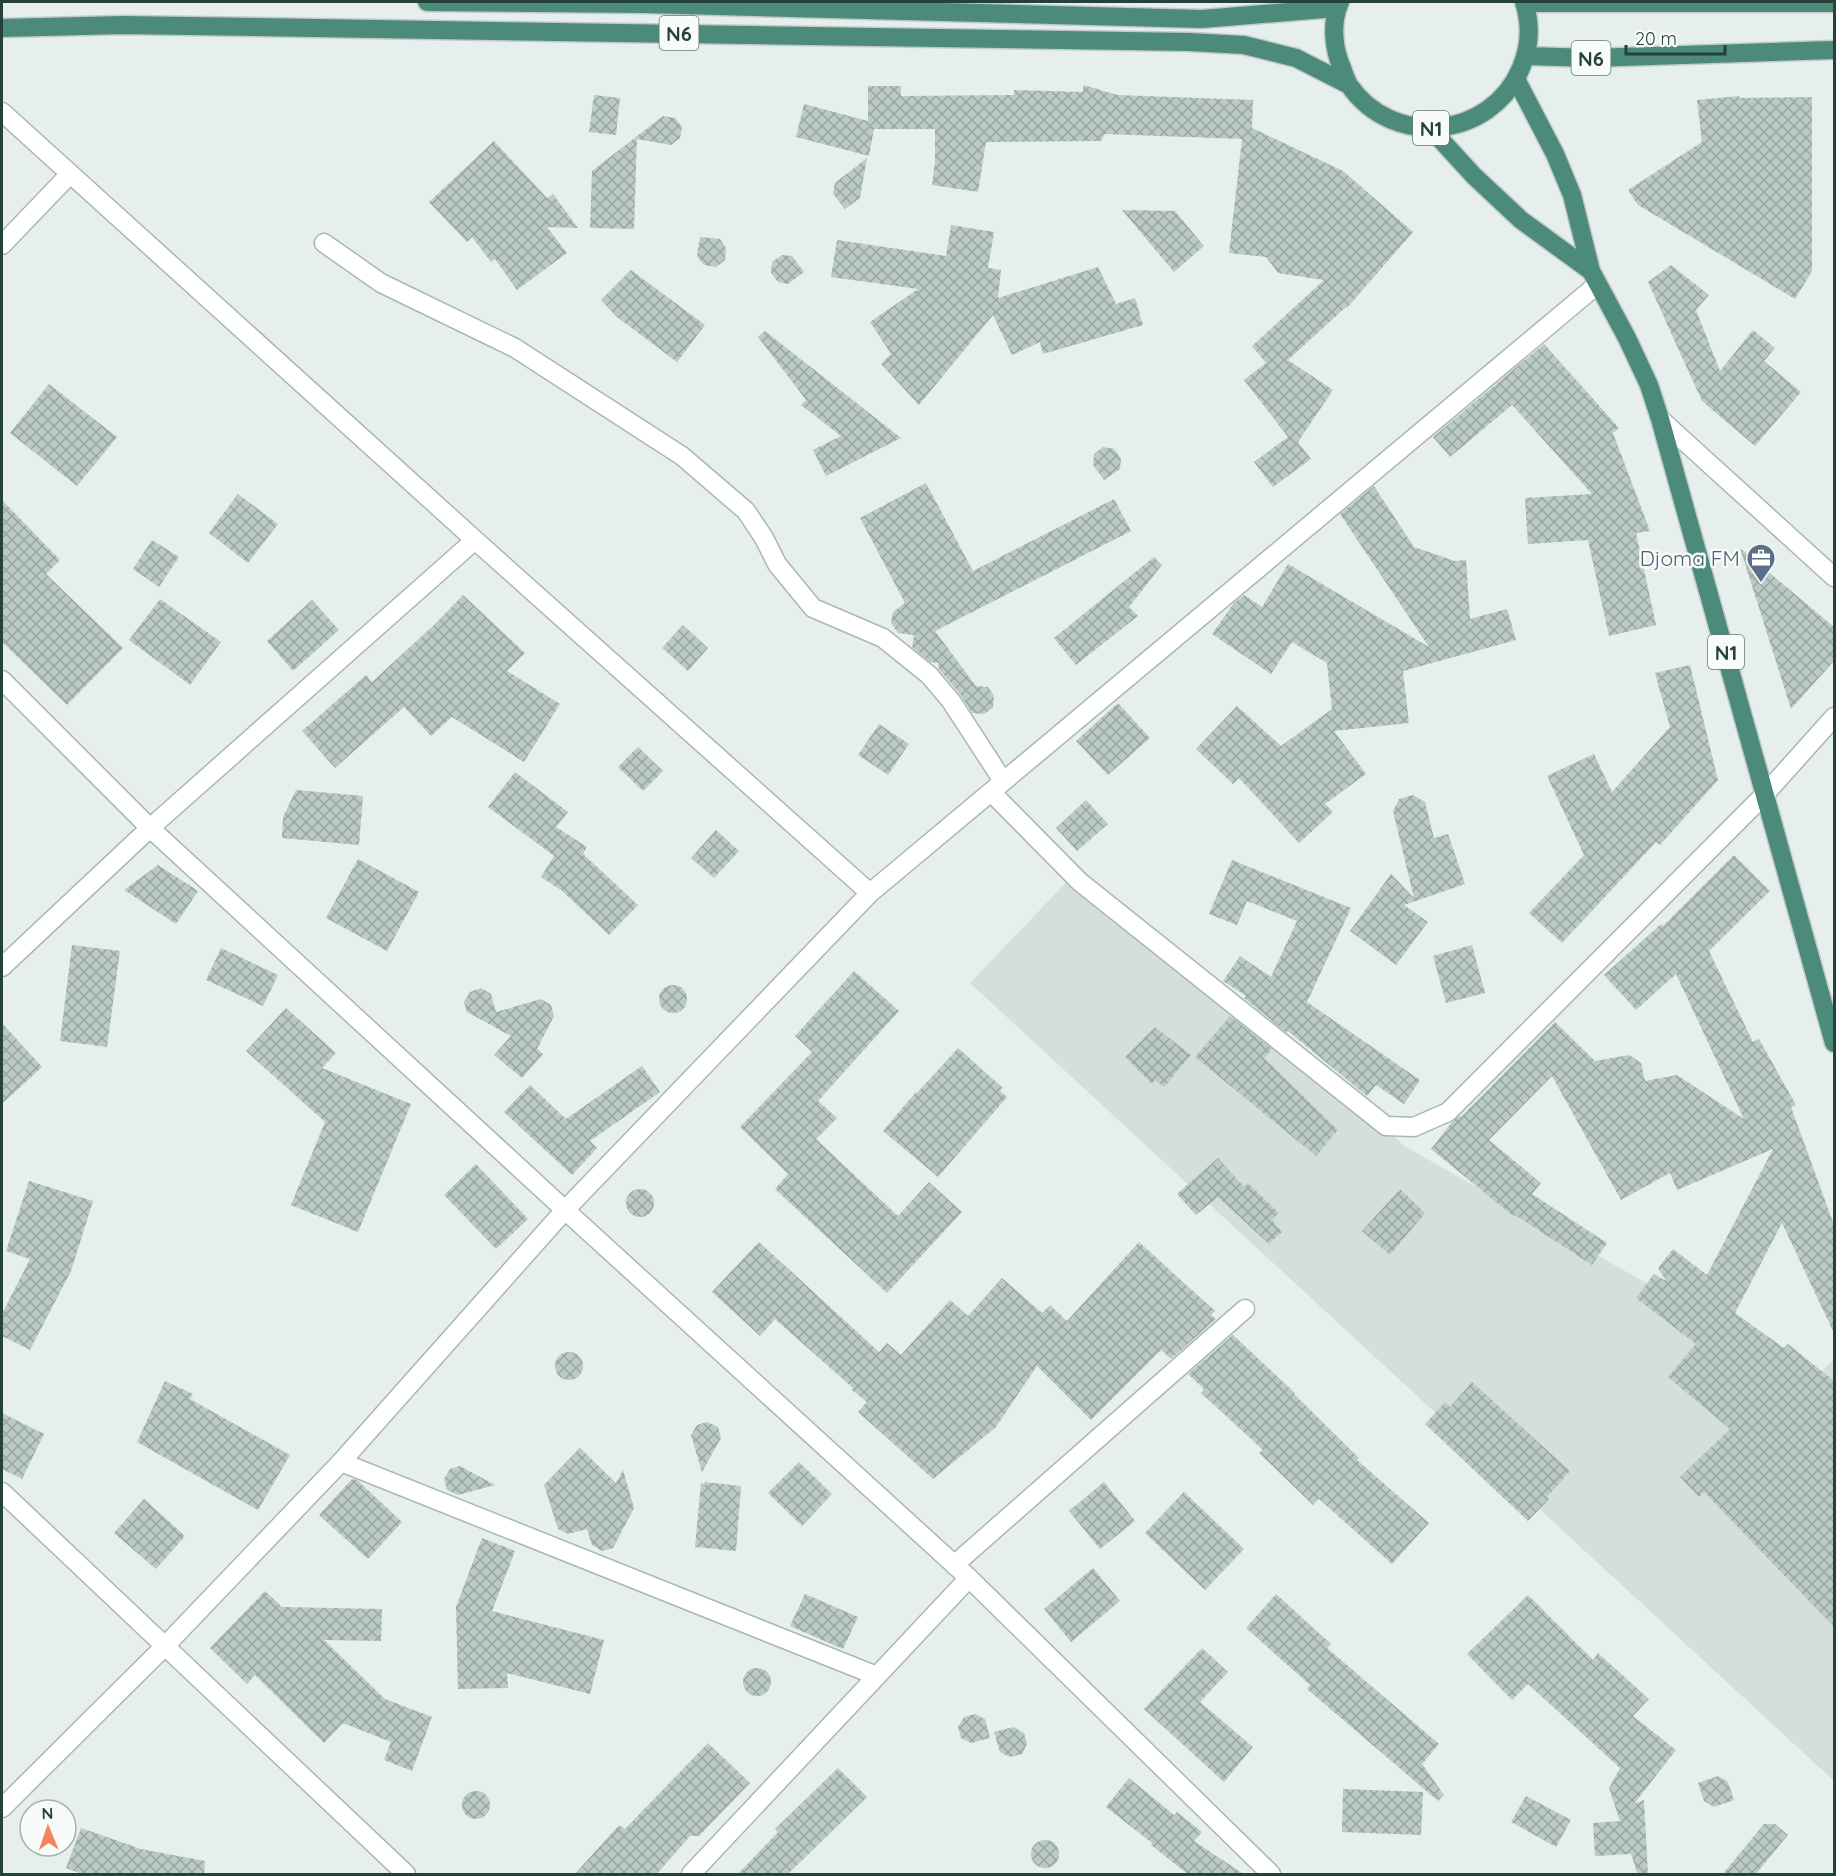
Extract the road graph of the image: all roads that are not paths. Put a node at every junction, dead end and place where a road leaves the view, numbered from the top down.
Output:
1 (427, 2) edge
2 (1524, 2) edge
3 (645, 3) edge
4 (1834, 3) edge
5 (1338, 5) edge
6 (2, 28) edge
7 (1834, 50) edge
8 (1526, 56) junction
9 (1516, 80) junction
10 (1349, 85) junction
11 (2, 112) edge
12 (1430, 129) junction
13 (70, 174) junction
14 (324, 243) dead end
15 (2, 245) edge
16 (1595, 277) junction
17 (1660, 419) junction
18 (475, 540) junction
19 (1834, 577) edge
20 (2, 680) edge
21 (1834, 717) edge
22 (997, 787) junction
23 (1766, 793) junction
24 (150, 828) junction
25 (870, 893) junction
26 (2, 967) edge
27 (1834, 1043) edge
28 (565, 1210) junction
29 (1245, 1309) dead end
30 (341, 1462) junction
31 (2, 1492) edge
32 (954, 1565) junction
33 (969, 1578) junction
34 (166, 1645) junction
35 (877, 1676) junction
36 (2, 1808) edge
37 (406, 1875) edge
38 (691, 1875) edge
39 (1272, 1875) edge

1 - 3 highway, N6
2 - 4 highway
2 - 8 highway, N1
3 - 5 highway, N6
5 - 10 highway, N1
6 - 10 highway, N6
7 - 8 highway, N6
8 - 9 highway, N1
9 - 12 highway, N1
9 - 16 highway, N1
10 - 12 highway, N1
11 - 13 street
12 - 16 highway, N1
13 - 15 street
13 - 18 street
14 - 22 street
16 - 17 highway, N1
16 - 22 street
17 - 19 street
17 - 23 highway, N1
18 - 24 street
18 - 25 street
20 - 24 street
21 - 23 street
22 - 23 street
22 - 25 street
23 - 27 highway, N1
24 - 26 street
24 - 28 street
25 - 28 street
28 - 30 street
28 - 32 street
29 - 32 street
30 - 34 street
30 - 35 street
31 - 34 street
32 - 33 street
33 - 35 street
33 - 39 street
34 - 36 street
34 - 37 street
35 - 38 street

